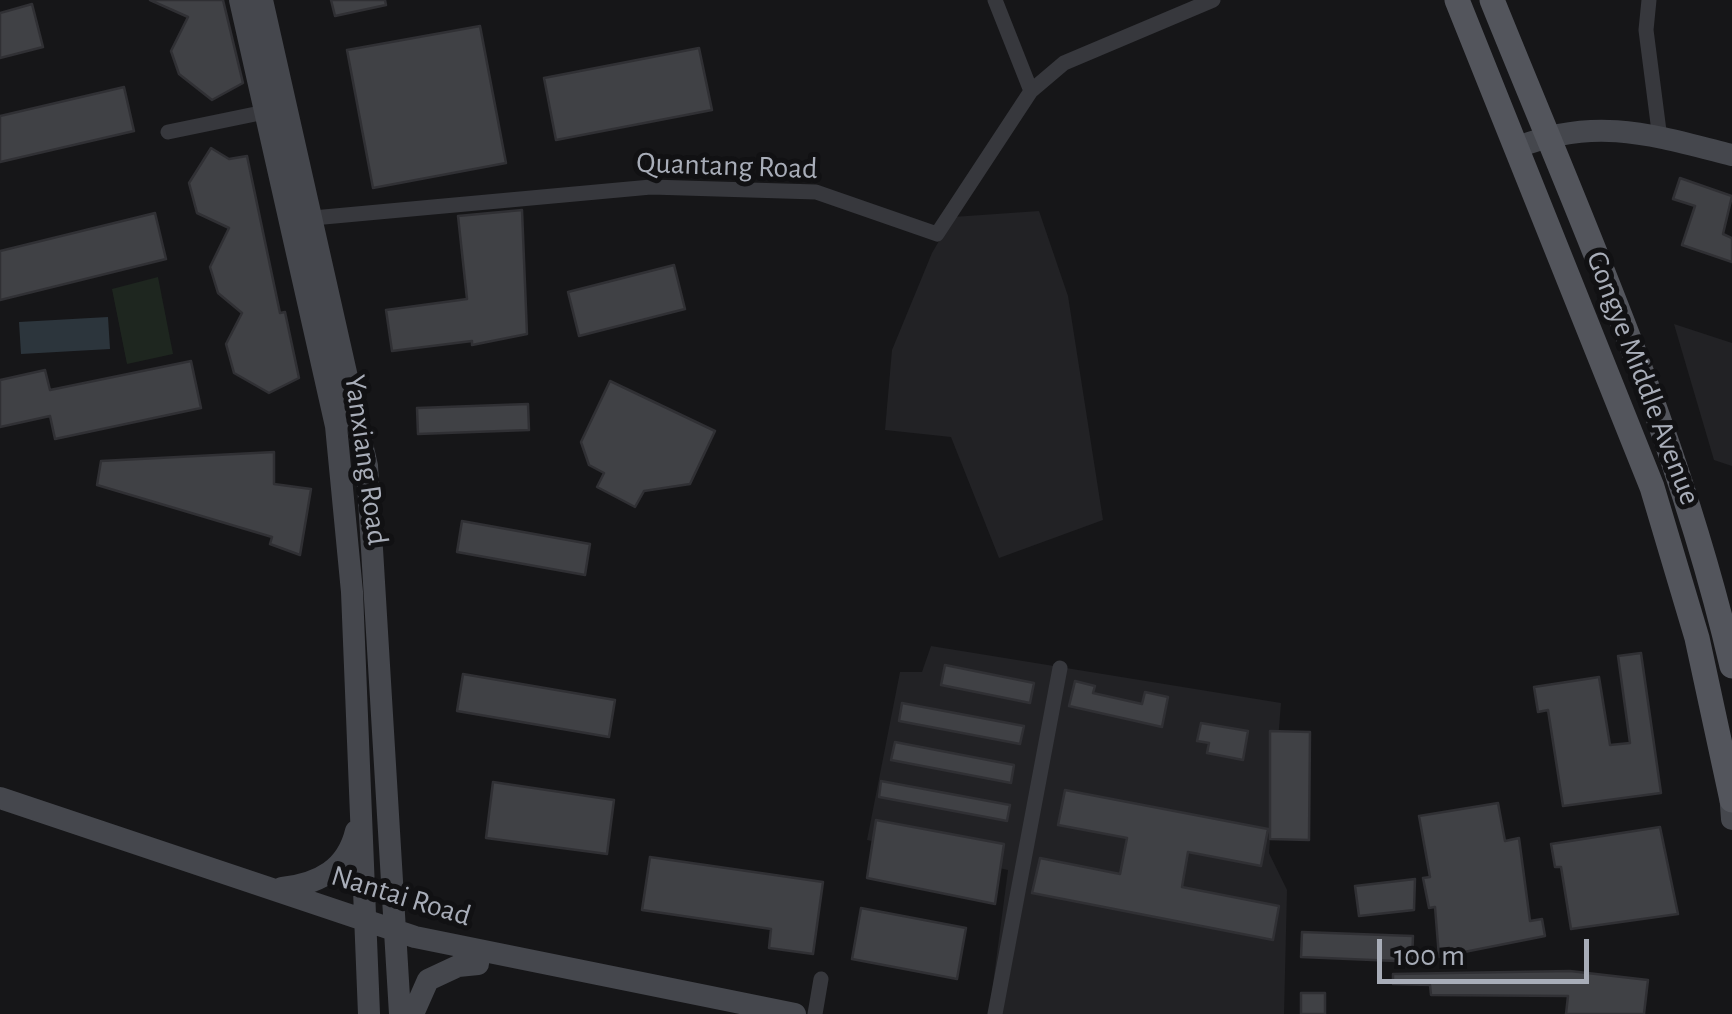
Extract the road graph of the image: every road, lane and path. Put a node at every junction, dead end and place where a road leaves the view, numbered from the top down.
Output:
1 (240, 0) edge
2 (262, 0) edge
3 (995, 0) edge
4 (1213, 0) edge
5 (1457, 0) edge
6 (1492, 0) edge
7 (1648, 0) edge
8 (1032, 91) junction
9 (265, 112) junction
10 (168, 132) dead end
11 (1547, 136) junction
12 (1660, 139) junction
13 (1518, 147) junction
14 (1732, 155) edge
15 (313, 218) junction
16 (1725, 603) edge
17 (1732, 666) edge
18 (1060, 668) dead end
19 (1731, 796) edge
20 (0, 798) edge
21 (0, 813) edge
22 (360, 818) junction
23 (1732, 819) edge
24 (390, 856) junction
25 (362, 857) junction
26 (276, 889) junction
27 (366, 928) junction
28 (397, 939) junction
29 (478, 964) junction
30 (820, 979) dead end
31 (369, 1010) edge
32 (404, 1012) edge
33 (720, 1014) edge
34 (795, 1014) edge
35 (815, 1014) edge
36 (995, 1014) edge

1 - 9 main road, Yanxiang Road
2 - 15 main road, Yanxiang Road
3 - 8 street
4 - 8 street, Quantang Road
5 - 13 main road, Gongye Middle Avenue
6 - 11 main road
7 - 12 street
8 - 15 street, Quantang Road
9 - 10 street
9 - 22 main road, Yanxiang Road
11 - 12 main road
11 - 13 main road
11 - 16 main road
12 - 14 main road
13 - 19 main road, Gongye Middle Avenue
15 - 24 main road, Yanxiang Road
16 - 17 main road
18 - 36 street
19 - 23 main road
20 - 26 main road, Nantai Road
21 - 27 main road, Nantai Road
22 - 25 main road, Yanxiang Road
22 - 26 main road
24 - 25 street
24 - 28 main road, Yanxiang Road
25 - 27 main road, Yanxiang Road
26 - 27 main road, Nantai Road
27 - 28 main road, Nantai Road
27 - 31 main road, Yanxiang Road
28 - 29 main road, Nantai Road
28 - 32 main road, Yanxiang Road
28 - 34 main road, Nantai Road
29 - 32 main road
29 - 33 main road, Nantai Road
30 - 35 street
31 - 32 main road

